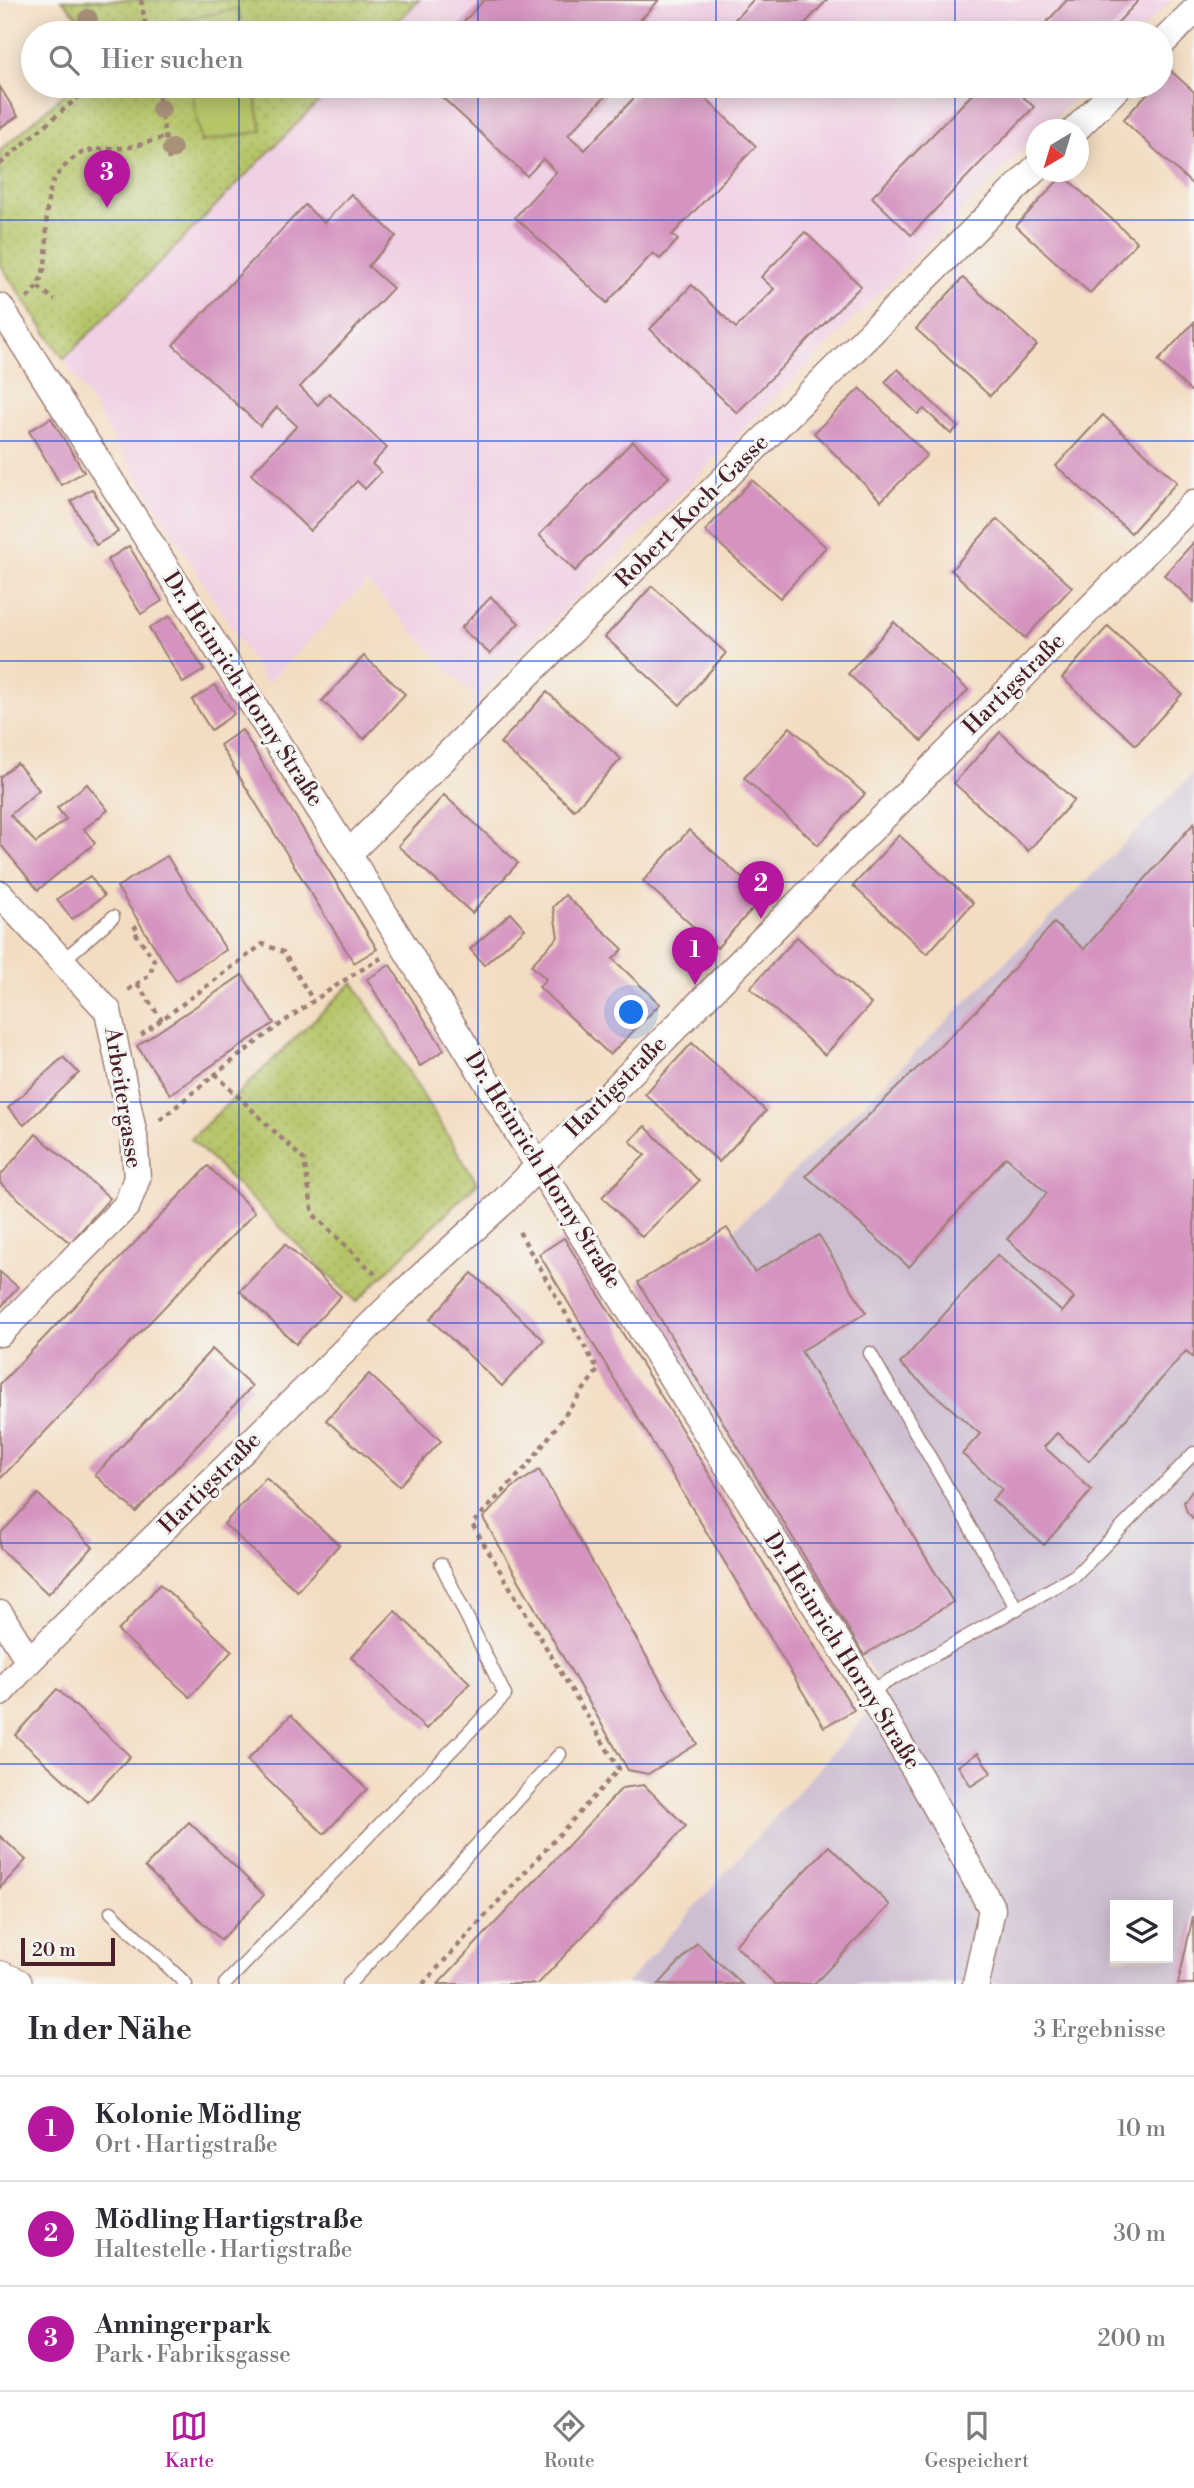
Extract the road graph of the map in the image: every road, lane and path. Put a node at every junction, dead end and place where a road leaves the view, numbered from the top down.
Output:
1 (141, 0) edge
2 (1194, 11) edge
3 (145, 21) edge
4 (1173, 32) edge
5 (77, 98) edge
6 (158, 98) edge
7 (1107, 98) edge
8 (1086, 119) edge
9 (166, 137) junction
10 (169, 160) dead end
11 (0, 163) edge
12 (1026, 179) edge
13 (38, 287) junction
14 (55, 300) dead end
15 (3, 311) edge
16 (1194, 503) edge
17 (348, 854) junction
18 (0, 894) edge
19 (113, 917) dead end
20 (140, 924) dead end
21 (403, 945) junction
22 (62, 961) junction
23 (137, 984) junction
24 (313, 1000) junction
25 (104, 1006) junction
26 (162, 1020) junction
27 (117, 1053) junction
28 (215, 1074) junction
29 (134, 1136) junction
30 (539, 1164) junction
31 (502, 1203) junction
32 (399, 1297) junction
33 (0, 1333) edge
34 (870, 1353) dead end
35 (1194, 1453) edge
36 (441, 1564) dead end
37 (1017, 1609) junction
38 (0, 1614) edge
39 (29, 1661) junction
40 (869, 1692) junction
41 (0, 1693) edge
42 (560, 1754) dead end
43 (111, 1912) dead end
44 (0, 1977) edge
45 (16, 1984) edge
46 (186, 1984) edge
47 (225, 1984) edge
48 (349, 1984) edge
49 (423, 1984) edge
50 (976, 1984) edge

1 - 3 path
2 - 4 street
5 - 11 path
6 - 9 path
7 - 8 street
9 - 10 path
9 - 13 path
12 - 17 street, Robert-Koch-Gasse
13 - 14 path
13 - 15 path
15 - 17 street, Dr. Heinrich Horny Straße
16 - 30 street, Hartigstraße
17 - 21 street, Dr. Heinrich Horny Straße
18 - 22 street, Arbeitergasse
19 - 22 lane
20 - 23 path
21 - 24 path
21 - 30 street, Dr. Heinrich Horny Straße
22 - 25 street, Arbeitergasse
23 - 25 path
23 - 26 path
24 - 26 path
24 - 28 path
25 - 27 street, Arbeitergasse
26 - 27 path
27 - 29 street, Arbeitergasse
28 - 29 path
28 - 32 path
29 - 33 street, Arbeitergasse
30 - 31 street, Hartigstraße
30 - 40 street, Dr. Heinrich Horny Straße
31 - 32 street, Hartigstraße
31 - 49 path
32 - 39 street, Hartigstraße
34 - 37 lane
35 - 37 lane
36 - 47 lane
37 - 40 lane
38 - 39 street
39 - 41 street, Hartigstraße
40 - 50 street, Dr. Heinrich Horny Straße
42 - 48 lane
43 - 46 lane
44 - 45 street

